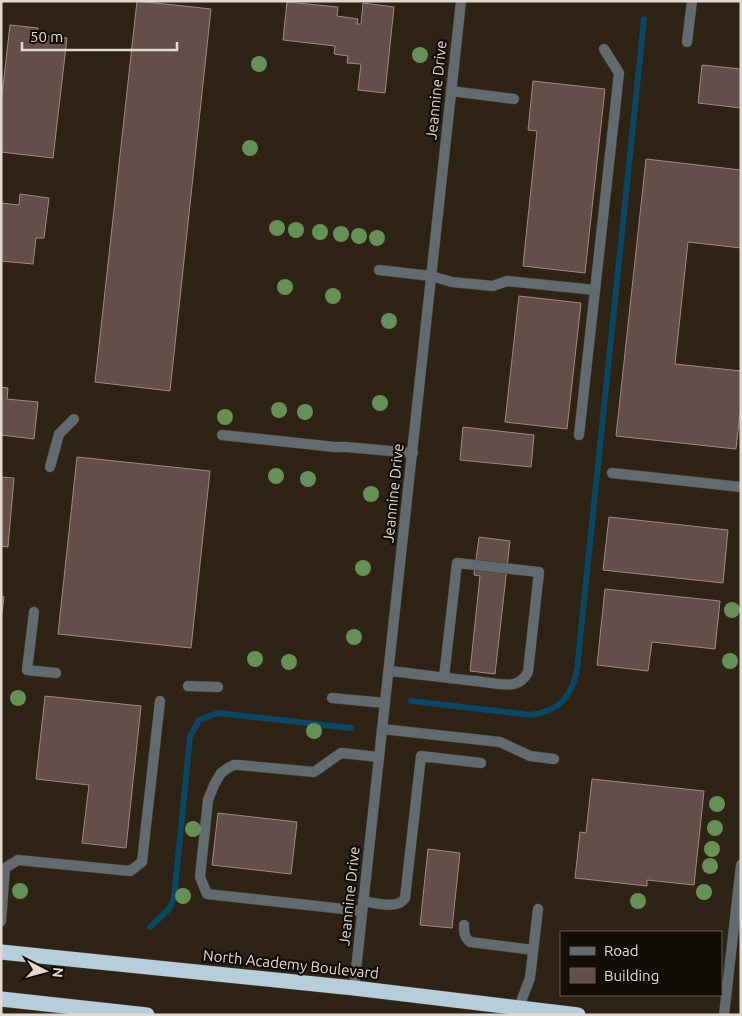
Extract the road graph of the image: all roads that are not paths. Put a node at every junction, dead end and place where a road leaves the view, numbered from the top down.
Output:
1 (461, 1) edge
2 (692, 1) edge
3 (687, 42) dead end
4 (604, 49) dead end
5 (451, 92) junction
6 (514, 99) dead end
7 (380, 270) dead end
8 (431, 276) junction
9 (595, 290) junction
10 (74, 419) dead end
11 (222, 435) dead end
12 (579, 435) dead end
13 (413, 453) junction
14 (50, 467) dead end
15 (612, 473) dead end
16 (741, 487) edge
17 (34, 612) dead end
18 (389, 671) junction
19 (56, 673) dead end
20 (444, 677) junction
21 (188, 686) dead end
22 (218, 687) dead end
23 (332, 698) dead end
24 (160, 701) dead end
25 (385, 703) junction
26 (382, 729) junction
27 (379, 757) junction
28 (554, 759) dead end
29 (481, 763) dead end
30 (741, 865) edge
31 (363, 906) junction
32 (538, 908) dead end
33 (1, 921) edge
34 (464, 924) dead end
35 (533, 950) junction
36 (1, 952) edge
37 (354, 988) junction
38 (1, 999) edge
39 (518, 1011) edge
40 (147, 1015) edge
41 (578, 1015) edge
42 (724, 1015) edge

1 - 5 street, Jeannine Drive
2 - 3 street
4 - 9 street
5 - 6 street
5 - 8 street, Jeannine Drive
7 - 8 street
8 - 9 street
8 - 13 street, Jeannine Drive
9 - 12 street
10 - 14 street
11 - 13 street
13 - 18 street, Jeannine Drive
15 - 16 street
17 - 19 street
18 - 20 street
18 - 25 street, Jeannine Drive
20 - 20 street
21 - 22 street
23 - 25 street
24 - 33 street
25 - 26 street, Jeannine Drive
26 - 27 street, Jeannine Drive
26 - 28 street
27 - 31 street, Jeannine Drive
27 - 31 street
29 - 31 street
30 - 42 street
31 - 37 street, Jeannine Drive
32 - 35 street
34 - 35 street
35 - 39 street
36 - 37 highway, North Academy Boulevard
37 - 39 highway, North Academy Boulevard
38 - 40 highway
39 - 41 highway, North Academy Boulevard

